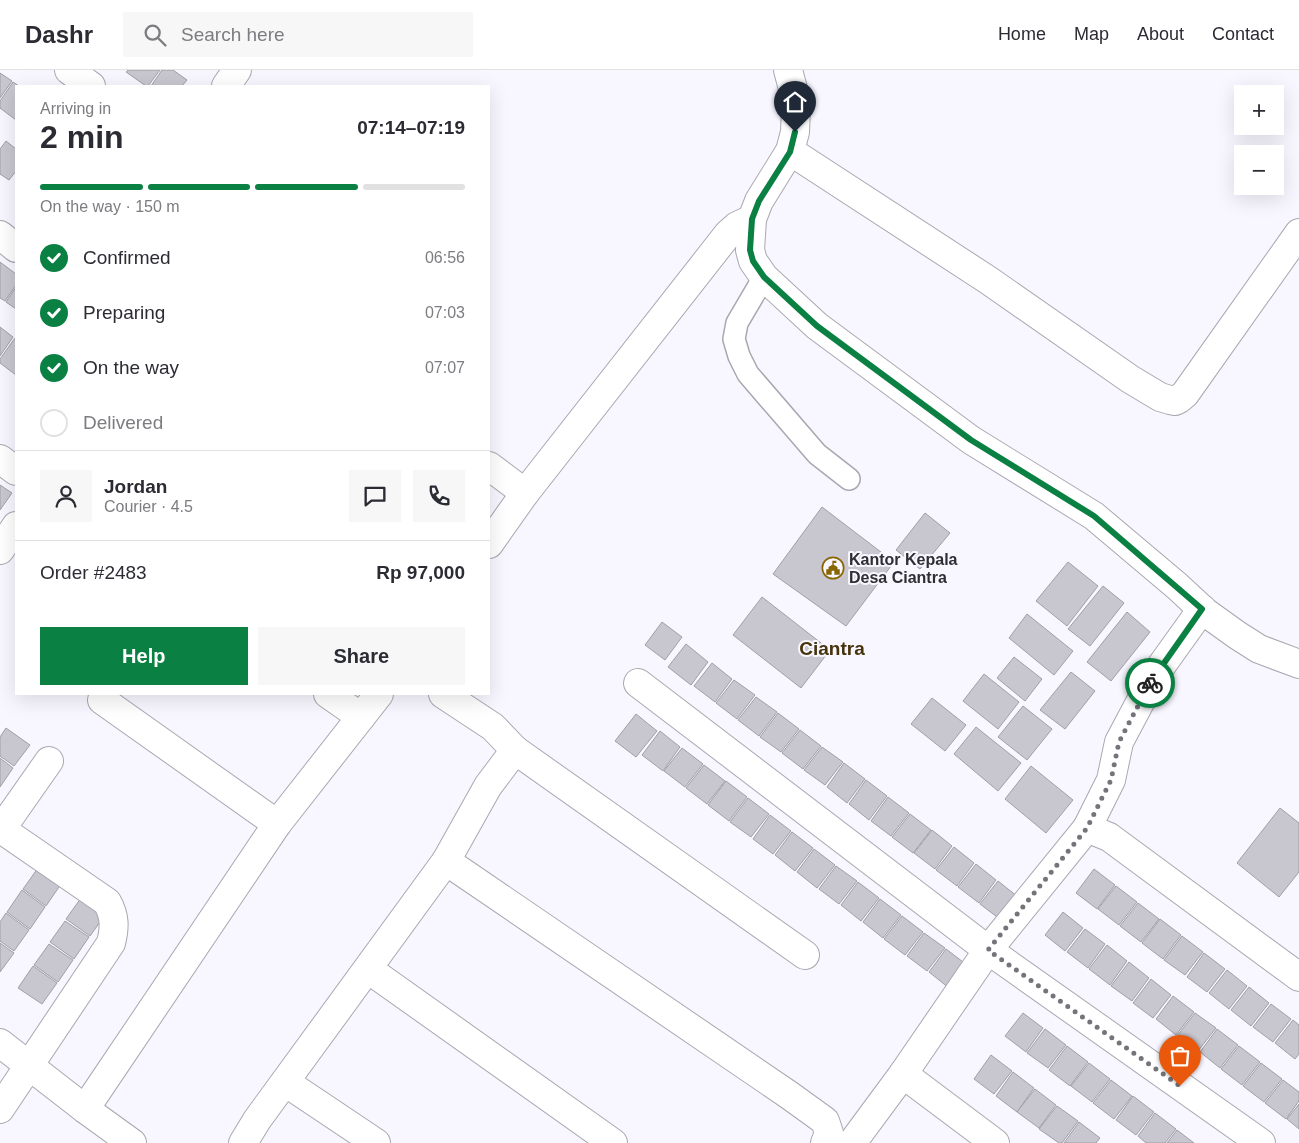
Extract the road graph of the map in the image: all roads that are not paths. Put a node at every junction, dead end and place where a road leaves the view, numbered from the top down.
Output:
1 (68, 70) edge
2 (237, 70) edge
3 (788, 70) edge
4 (90, 85) edge
5 (227, 85) edge
6 (790, 152) junction
7 (752, 219) junction
8 (1299, 232) edge
9 (0, 235) edge
10 (15, 247) edge
11 (764, 277) junction
12 (0, 459) edge
13 (490, 467) edge
14 (15, 470) edge
15 (849, 479) dead end
16 (525, 493) junction
17 (15, 528) edge
18 (490, 543) edge
19 (0, 550) edge
20 (1202, 609) junction
21 (1299, 664) edge
22 (638, 683) dead end
23 (329, 695) edge
24 (378, 695) edge
25 (444, 695) edge
26 (102, 700) dead end
27 (361, 717) junction
28 (514, 750) junction
29 (48, 761) dead end
30 (277, 824) junction
31 (1087, 828) junction
32 (1, 830) edge
33 (446, 860) junction
34 (988, 950) junction
35 (805, 955) dead end
36 (368, 969) junction
37 (1299, 977) edge
38 (0, 1043) edge
39 (30, 1066) junction
40 (903, 1074) junction
41 (286, 1082) junction
42 (0, 1109) edge
43 (85, 1109) junction
44 (132, 1143) edge
45 (243, 1143) edge
46 (376, 1143) edge
47 (613, 1143) edge
48 (825, 1143) edge
49 (852, 1143) edge
50 (995, 1143) edge
51 (1261, 1143) edge

1 - 4 street
2 - 5 street
3 - 6 street
6 - 7 street
6 - 8 street
7 - 11 street
7 - 16 street
9 - 10 street
11 - 15 lane
11 - 20 street
12 - 14 street
13 - 16 street
16 - 18 street
17 - 19 street
20 - 21 street
20 - 31 street
22 - 34 street
23 - 27 street
24 - 27 street
25 - 28 street
26 - 30 street
27 - 30 street
28 - 33 street
28 - 35 street
29 - 32 street
30 - 43 street
31 - 34 street
31 - 37 street
32 - 39 street
33 - 36 street
33 - 48 street
34 - 40 street
34 - 51 street
36 - 41 street
36 - 47 street
38 - 39 street
39 - 42 street
39 - 43 street
40 - 49 street
40 - 50 street
41 - 45 street
41 - 46 street
43 - 44 street

